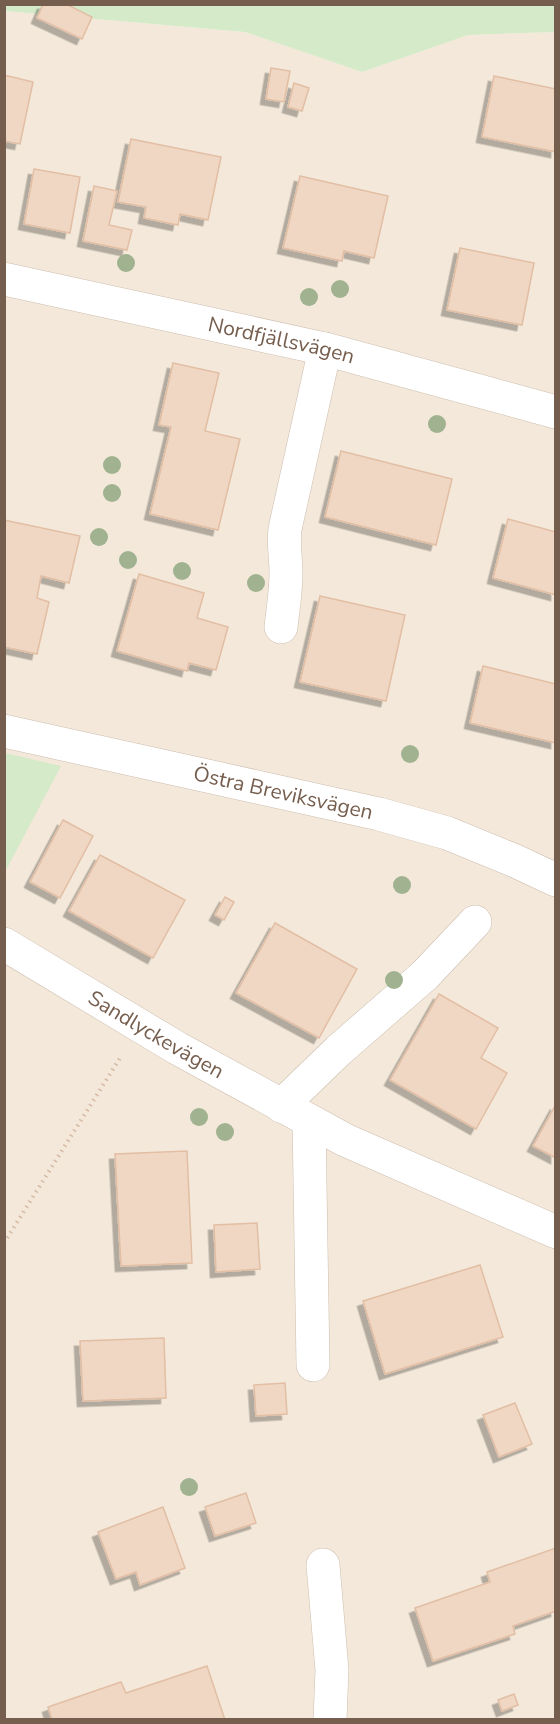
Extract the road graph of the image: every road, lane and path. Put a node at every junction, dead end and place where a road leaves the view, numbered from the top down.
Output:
1 (4, 279) edge
2 (325, 349) junction
3 (555, 412) edge
4 (280, 627) dead end
5 (4, 731) edge
6 (555, 880) edge
7 (475, 922) dead end
8 (4, 944) edge
9 (140, 1026) junction
10 (295, 1114) junction
11 (555, 1232) edge
12 (4, 1243) edge
13 (313, 1365) dead end
14 (323, 1564) dead end
15 (330, 1719) edge

1 - 2 street, Nordfjällsvägen
2 - 3 street, Nordfjällsvägen
2 - 4 street
5 - 6 street, Östra Breviksvägen
7 - 10 street
8 - 9 street, Sandlyckevägen
9 - 10 street, Sandlyckevägen
9 - 12 path
10 - 11 street, Sandlyckevägen
10 - 13 street
14 - 15 street

